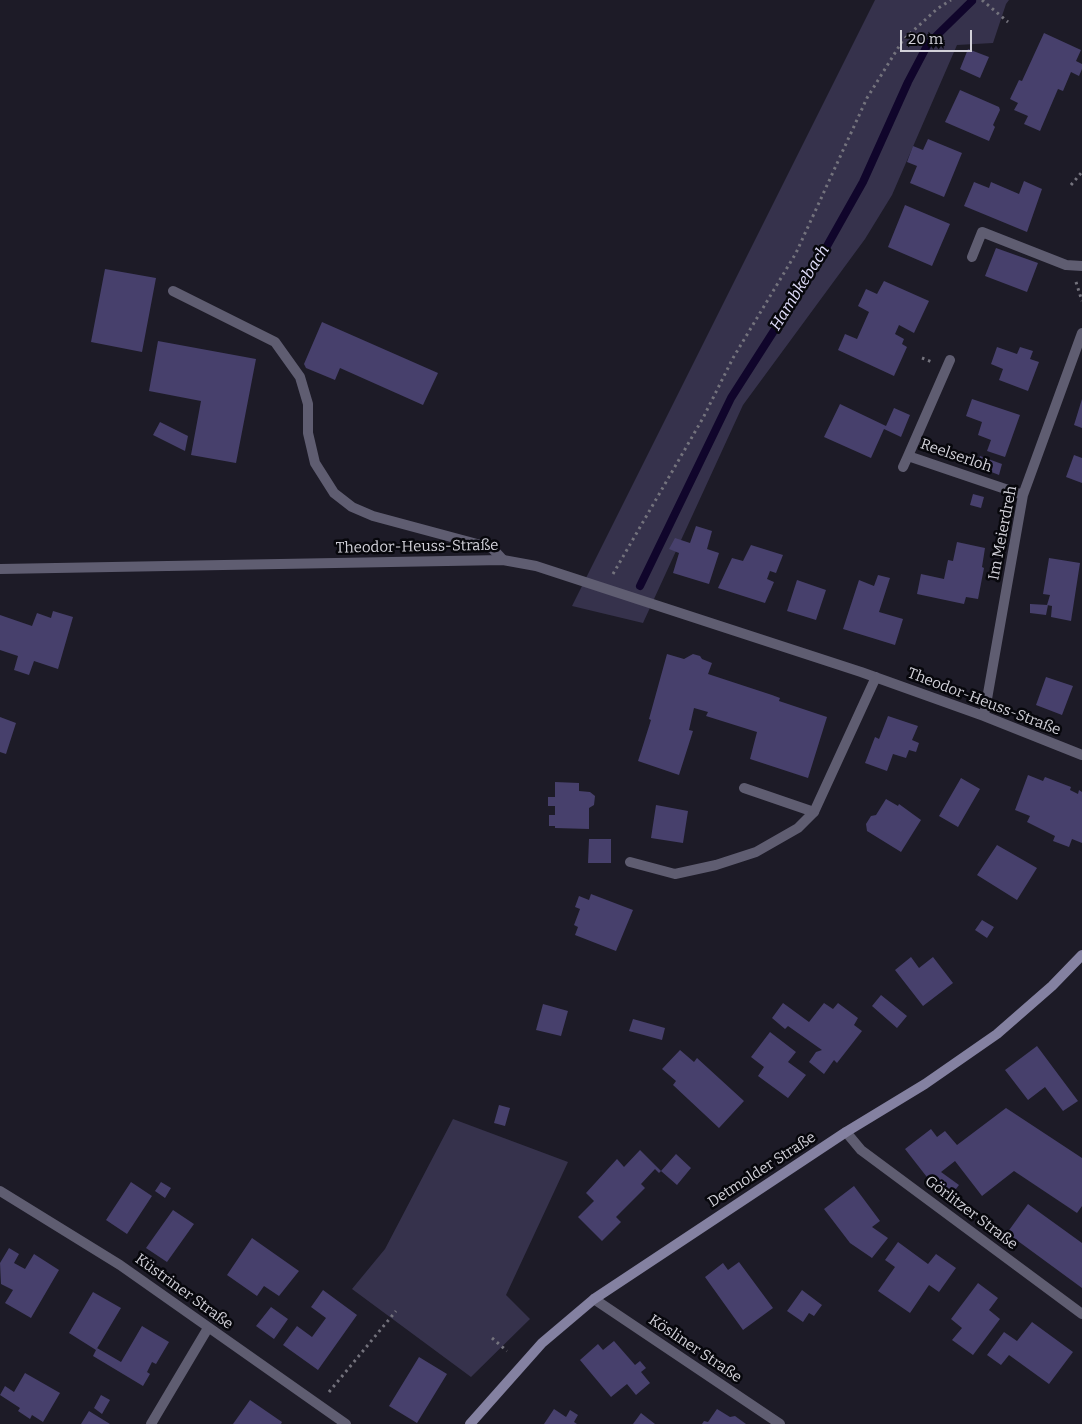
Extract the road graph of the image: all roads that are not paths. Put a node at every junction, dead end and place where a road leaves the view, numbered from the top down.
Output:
1 (972, 258) dead end
2 (1082, 266) edge
3 (173, 291) dead end
4 (1082, 333) edge
5 (950, 360) dead end
6 (908, 456) junction
7 (903, 467) dead end
8 (1024, 495) junction
9 (503, 560) junction
10 (0, 569) edge
11 (876, 677) junction
12 (984, 716) junction
13 (1082, 755) edge
14 (744, 788) dead end
15 (814, 812) junction
16 (630, 862) dead end
17 (1082, 955) edge
18 (846, 1132) junction
19 (0, 1191) edge
20 (594, 1299) junction
21 (1082, 1314) edge
22 (208, 1328) junction
23 (151, 1424) edge
24 (346, 1424) edge
25 (470, 1424) edge
26 (780, 1424) edge

1 - 2 street
3 - 9 street
4 - 8 street, Im Meierdreh
5 - 6 street, Reelserloh
6 - 7 street, Reelserloh
6 - 8 street, Reelserloh
8 - 12 street, Im Meierdreh
9 - 10 street, Theodor-Heuss-Straße
9 - 11 street, Theodor-Heuss-Straße
11 - 12 street, Theodor-Heuss-Straße
11 - 15 street
12 - 13 street, Theodor-Heuss-Straße
14 - 15 street
15 - 16 street
17 - 18 main road, Detmolder Straße
18 - 20 main road, Detmolder Straße
18 - 21 street, Görlitzer Straße
19 - 22 street, Küstriner Straße
20 - 25 main road, Detmolder Straße
20 - 26 street, Kösliner Straße
22 - 23 street
22 - 24 street, Küstriner Straße

